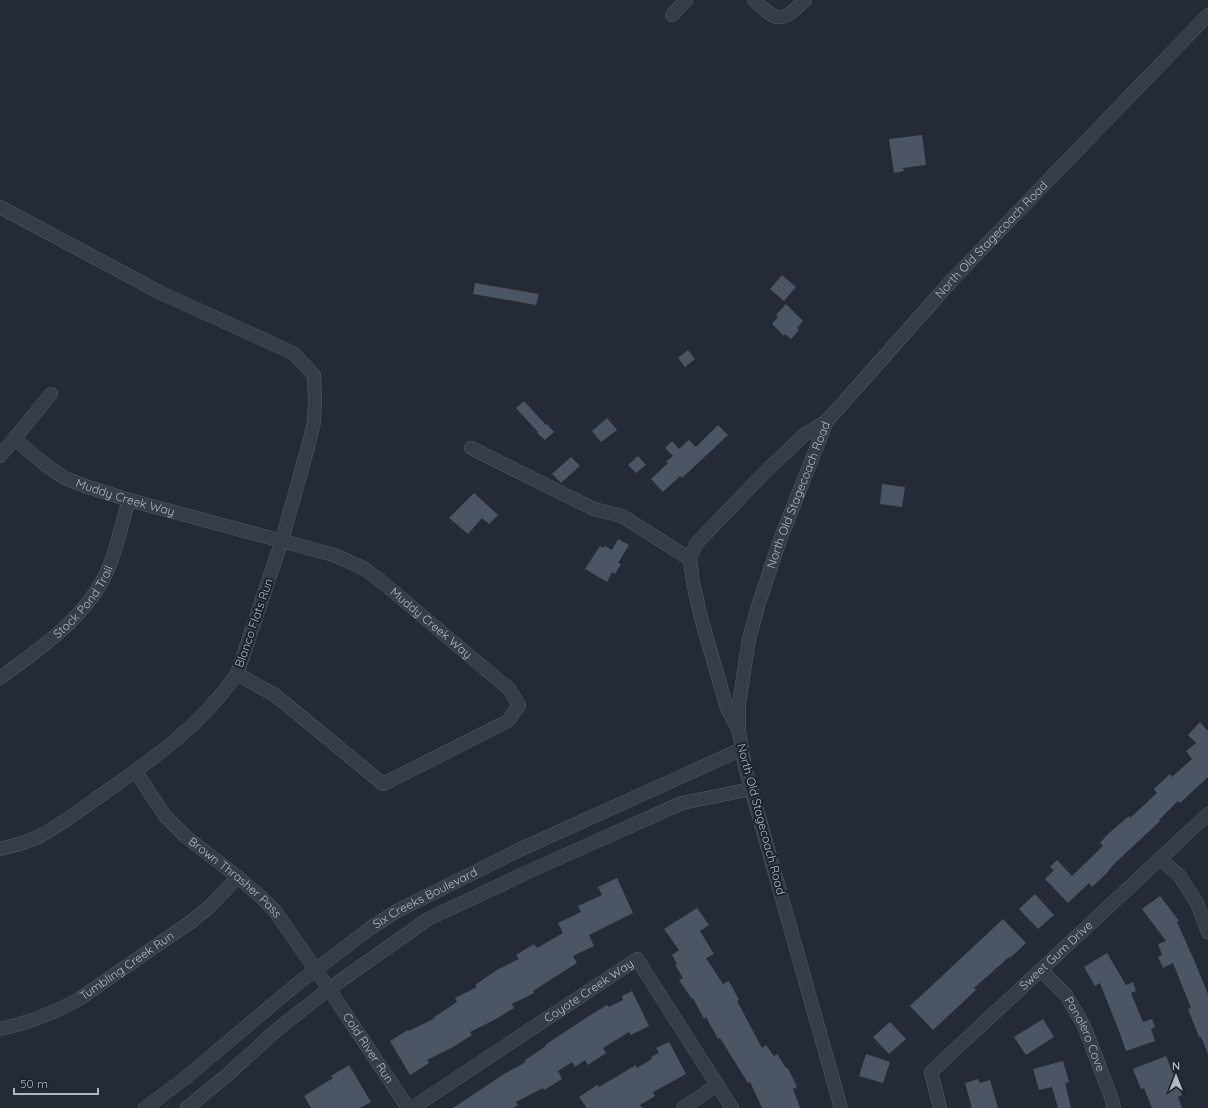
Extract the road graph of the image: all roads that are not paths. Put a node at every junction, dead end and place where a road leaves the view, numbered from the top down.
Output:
1 (686, 0) edge
2 (754, 0) edge
3 (806, 0) edge
4 (672, 15) dead end
5 (1208, 15) edge
6 (0, 208) edge
7 (51, 394) dead end
8 (827, 421) junction
9 (15, 439) junction
10 (471, 448) dead end
11 (0, 456) edge
12 (129, 500) junction
13 (282, 540) junction
14 (690, 559) junction
15 (237, 674) junction
16 (0, 678) edge
17 (739, 732) junction
18 (742, 749) junction
19 (136, 772) junction
20 (751, 789) junction
21 (1208, 814) edge
22 (0, 849) edge
23 (1160, 859) junction
24 (238, 877) junction
25 (1208, 932) edge
26 (316, 970) junction
27 (1041, 970) junction
28 (329, 989) junction
29 (0, 1028) edge
30 (717, 1085) junction
31 (145, 1108) edge
32 (187, 1108) edge
33 (408, 1108) edge
34 (412, 1108) edge
35 (683, 1108) edge
36 (732, 1108) edge
37 (841, 1108) edge
38 (940, 1108) edge
39 (1114, 1108) edge

1 - 4 street
2 - 3 street
5 - 8 street, North Old Stagecoach Road
6 - 13 street, Blanco Flats Run
7 - 9 street
8 - 14 street
8 - 17 street, North Old Stagecoach Road
9 - 11 street
9 - 12 street, Muddy Creek Way
10 - 14 street
12 - 13 street, Muddy Creek Way
12 - 16 street, Stock Pond Trail
13 - 15 street, Blanco Flats Run
13 - 15 street, Muddy Creek Way
14 - 17 street
15 - 19 street, Blanco Flats Run
17 - 18 street, North Old Stagecoach Road
18 - 20 street, North Old Stagecoach Road
18 - 26 street, Six Creeks Boulevard
19 - 22 street, Blanco Flats Run
19 - 24 street, Brown Thrasher Pass
20 - 28 street, Six Creeks Boulevard
20 - 37 street, North Old Stagecoach Road
21 - 23 street, Sweet Gum Drive
23 - 25 street
23 - 27 street, Sweet Gum Drive
24 - 26 street, Brown Thrasher Pass
24 - 29 street, Tumbling Creek Run
26 - 28 street, Brown Thrasher Pass
26 - 31 street, Six Creeks Boulevard
27 - 38 street, Sweet Gum Drive
27 - 39 street, Panalero Cove
28 - 32 street, Six Creeks Boulevard
28 - 33 street, Cold River Run
30 - 34 street, Coyote Creek Way
30 - 35 street
30 - 36 street, Coyote Creek Way

